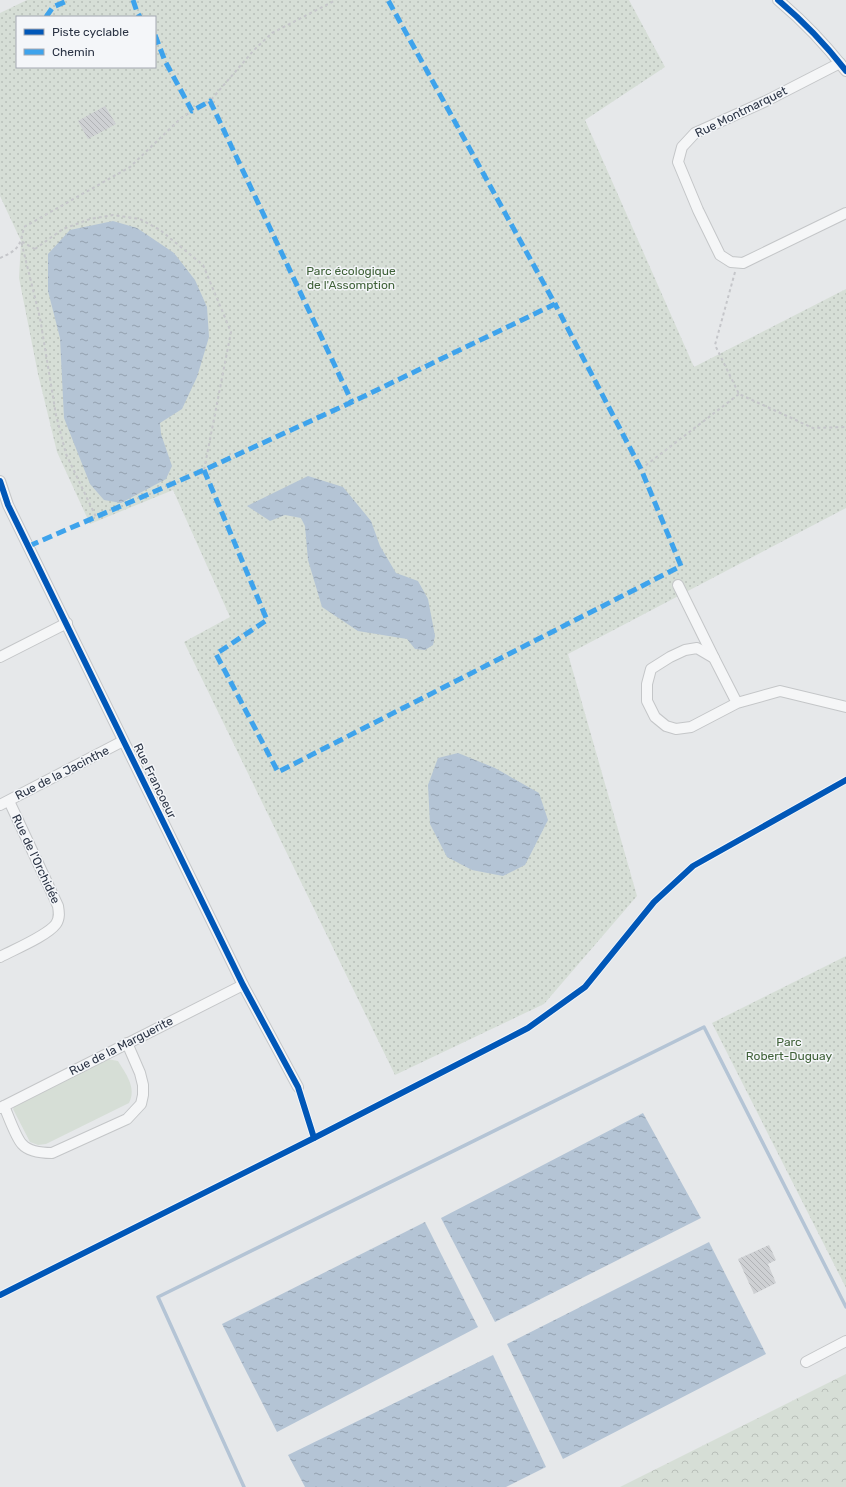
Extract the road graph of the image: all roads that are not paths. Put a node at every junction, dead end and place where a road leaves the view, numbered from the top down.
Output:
1 (778, 0) edge
2 (843, 67) edge
3 (846, 213) edge
4 (0, 481) edge
5 (4, 507) edge
6 (678, 585) dead end
7 (67, 623) junction
8 (0, 657) edge
9 (714, 658) junction
10 (737, 703) junction
11 (846, 707) edge
12 (123, 741) junction
13 (4, 803) edge
14 (0, 957) edge
15 (242, 985) junction
16 (127, 1043) junction
17 (298, 1087) dead end
18 (2, 1107) edge
19 (846, 1341) edge
20 (806, 1362) dead end

1 - 2 street
2 - 3 street, Rue Montmarquet
4 - 5 street, Rue Francoeur
5 - 7 street, Rue Francoeur
6 - 9 street
7 - 8 street
7 - 12 street, Rue Francoeur
9 - 10 street
9 - 10 street
10 - 11 street
12 - 13 street, Rue de la Jacinthe
12 - 15 street, Rue Francoeur
13 - 14 street, Rue de l'Orchidée
15 - 16 street, Rue de la Marguerite
15 - 17 street, Rue Francoeur
16 - 18 street, Rue de la Marguerite
16 - 18 street
19 - 20 street

